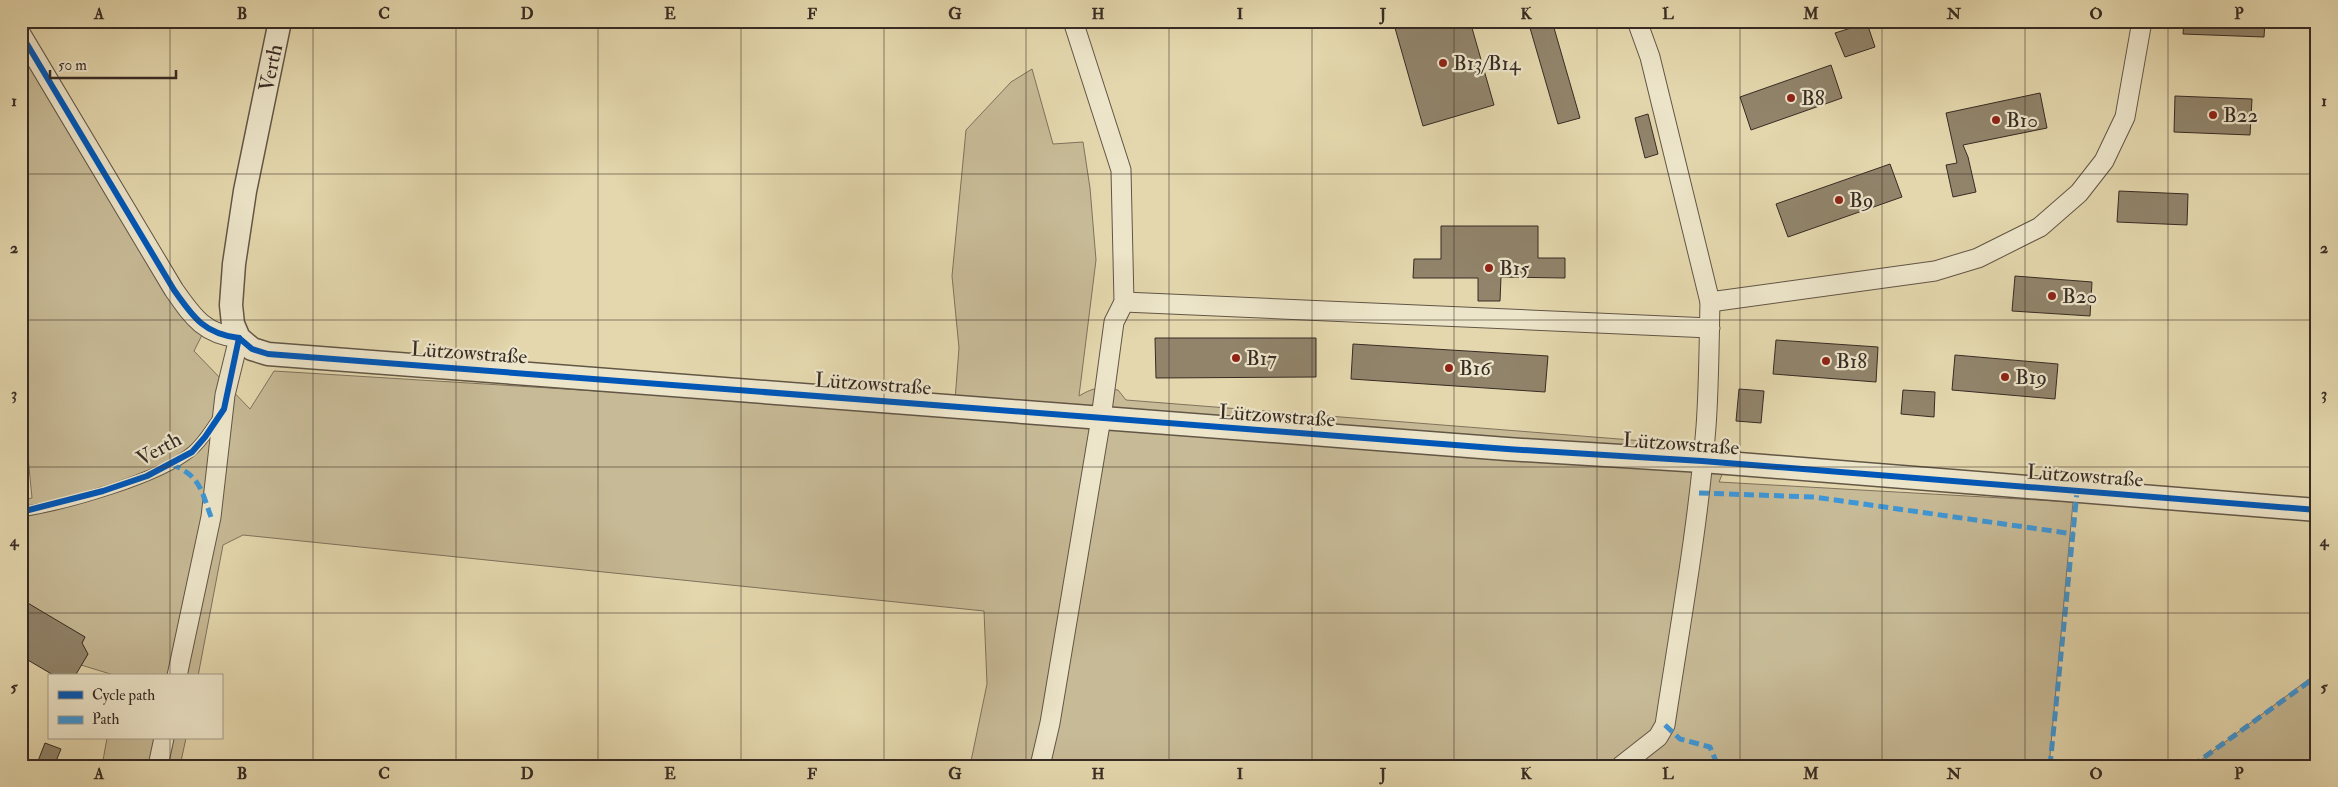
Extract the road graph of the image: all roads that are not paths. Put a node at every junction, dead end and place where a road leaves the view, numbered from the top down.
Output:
1 (280, 21) edge
2 (1073, 21) edge
3 (1638, 21) edge
4 (2142, 21) edge
5 (21, 34) edge
6 (1124, 302) junction
7 (1710, 302) junction
8 (1710, 328) junction
9 (239, 338) junction
10 (224, 409) junction
11 (1100, 418) junction
12 (1702, 462) junction
13 (2317, 510) edge
14 (21, 512) edge
15 (177, 674) edge
16 (164, 740) edge
17 (158, 766) edge
18 (1040, 766) edge
19 (1622, 766) edge

1 - 9 street, Verth
2 - 6 street
3 - 7 street
4 - 7 street
5 - 9 street
6 - 8 street
6 - 11 street
7 - 8 street
8 - 12 street
9 - 10 street, Verth
9 - 11 street, Lützowstraße
10 - 14 lane, Verth
10 - 15 street, Verth
11 - 12 street, Lützowstraße
11 - 18 street
12 - 13 street, Lützowstraße
12 - 19 street
16 - 17 street

